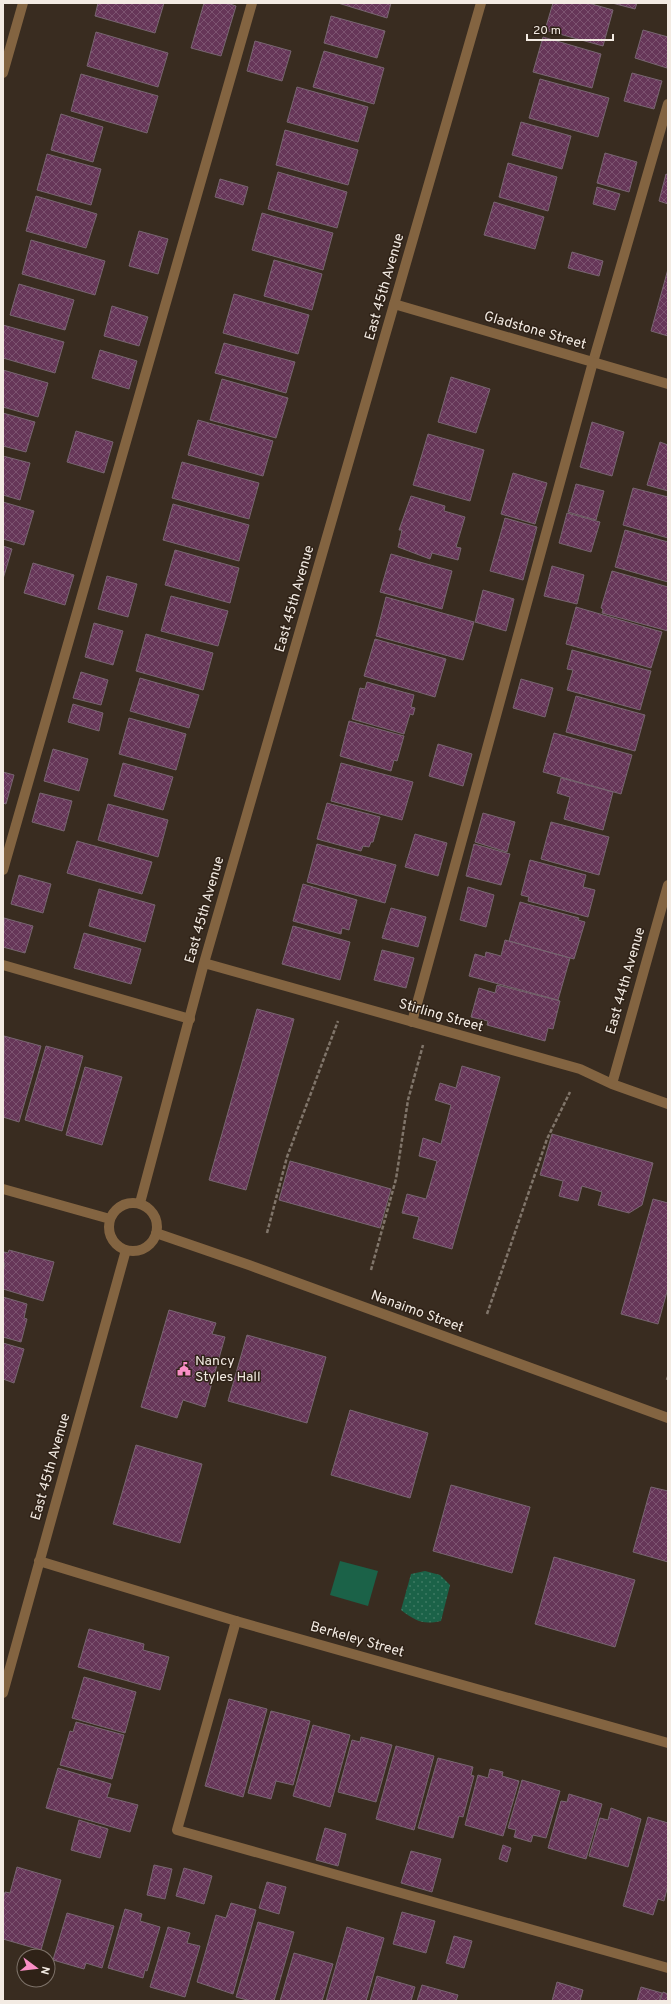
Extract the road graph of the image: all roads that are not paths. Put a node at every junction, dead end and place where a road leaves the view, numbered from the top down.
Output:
1 (23, 3) edge
2 (252, 3) edge
3 (482, 3) edge
4 (3, 74) edge
5 (668, 104) edge
6 (394, 304) junction
7 (593, 362) junction
8 (668, 384) edge
9 (3, 870) edge
10 (668, 886) edge
11 (204, 963) junction
12 (3, 966) edge
13 (190, 1019) junction
14 (412, 1022) junction
15 (612, 1084) junction
16 (668, 1104) edge
17 (3, 1189) edge
18 (140, 1203) junction
19 (110, 1219) junction
20 (156, 1233) junction
21 (126, 1250) junction
22 (668, 1418) edge
23 (39, 1561) junction
24 (236, 1621) junction
25 (3, 1693) edge
26 (668, 1743) edge
27 (668, 1968) edge

1 - 4 street
2 - 9 street
3 - 6 street, East 45th Avenue
5 - 7 street
6 - 7 street, Gladstone Street
6 - 11 street, East 45th Avenue
7 - 8 street, Gladstone Street
7 - 14 street
10 - 15 street, East 44th Avenue
11 - 13 street, East 45th Avenue
11 - 14 street, Stirling Street
12 - 13 street
13 - 18 street, East 45th Avenue
14 - 15 street, Stirling Street
15 - 16 street, Stirling Street
17 - 19 street
18 - 19 street
18 - 20 street
19 - 21 street
20 - 21 street
20 - 22 street, Nanaimo Street
21 - 23 street, East 45th Avenue
23 - 24 street, Berkeley Street
23 - 25 street, East 45th Avenue
24 - 26 street, Berkeley Street
24 - 27 street

